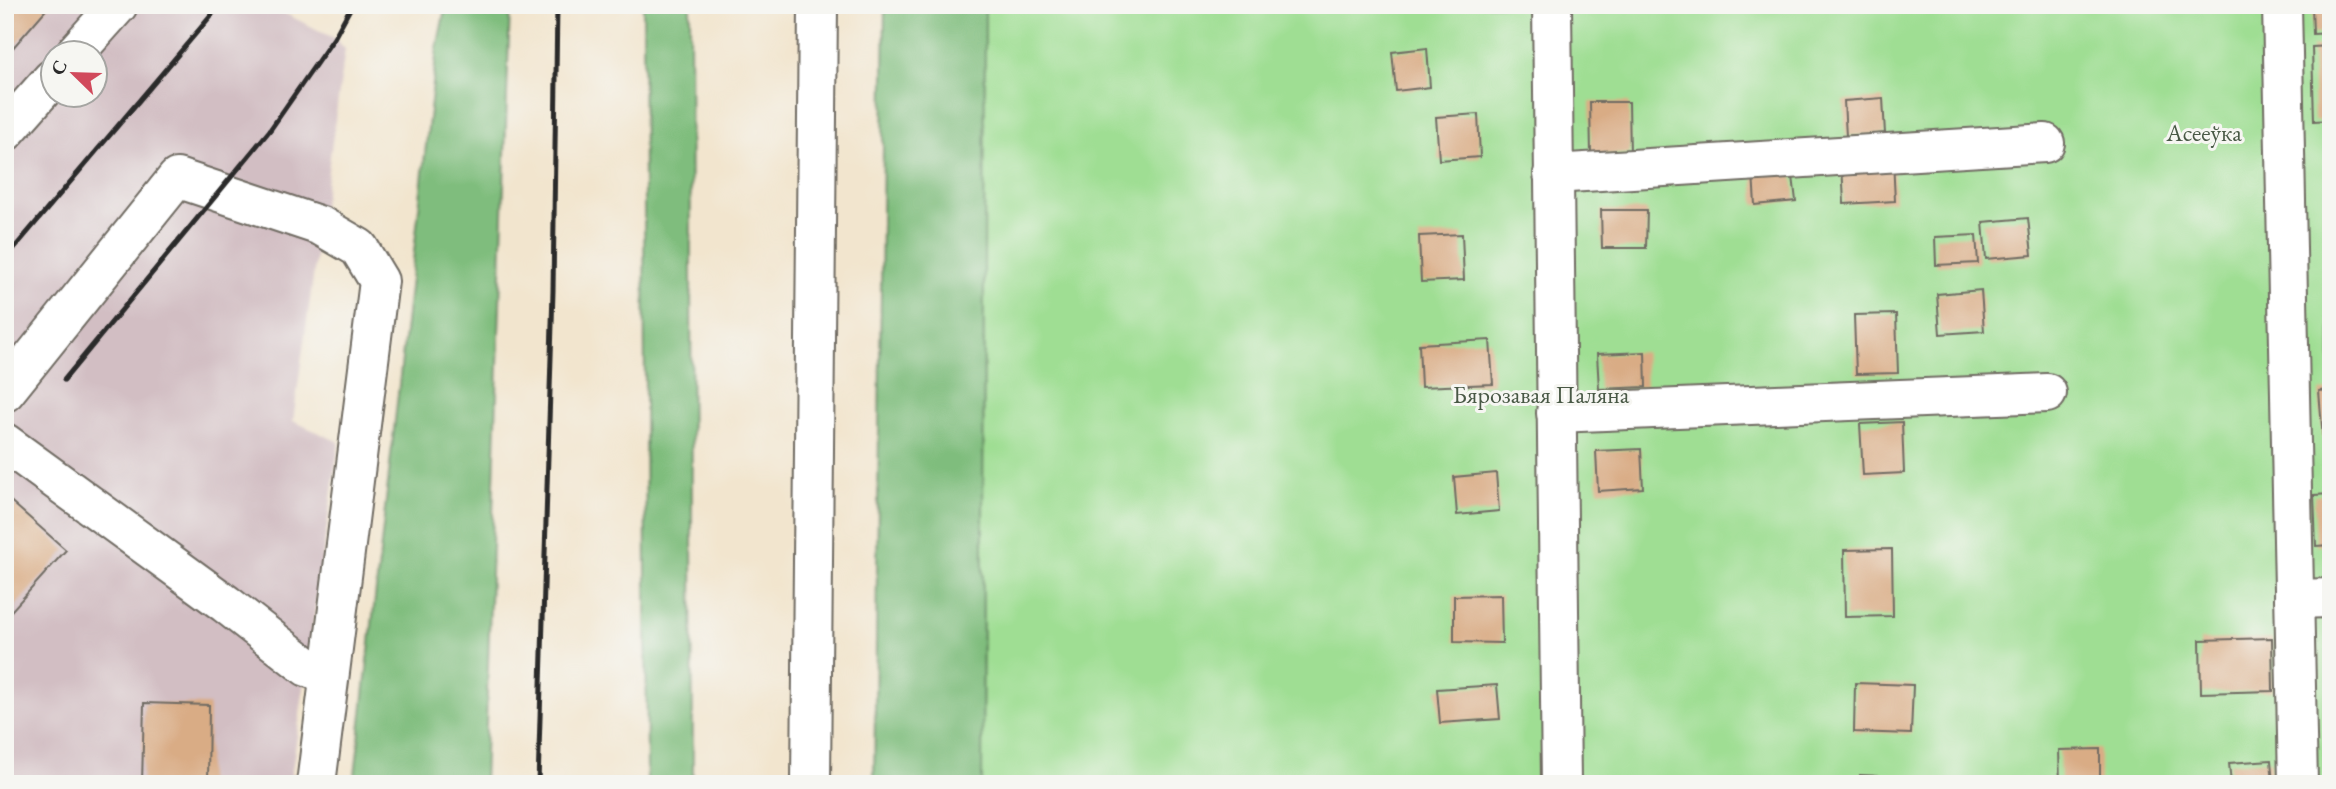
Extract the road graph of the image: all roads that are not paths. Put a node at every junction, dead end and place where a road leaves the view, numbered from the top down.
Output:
1 (118, 5) edge
2 (818, 5) edge
3 (1552, 5) edge
4 (2282, 5) edge
5 (89, 38) edge
6 (38, 95) edge
7 (5, 132) edge
8 (2045, 144) dead end
9 (1553, 174) junction
10 (5, 392) edge
11 (2047, 393) dead end
12 (1556, 414) junction
13 (5, 443) edge
14 (2313, 599) edge
15 (329, 675) junction
16 (316, 784) edge
17 (811, 784) edge
18 (1561, 784) edge
19 (2298, 784) edge

1 - 5 street
2 - 17 street
3 - 9 street
4 - 14 street
6 - 7 street
8 - 9 street
9 - 12 street
10 - 15 street
11 - 12 street
12 - 18 street
13 - 15 street
14 - 19 street
15 - 16 street

